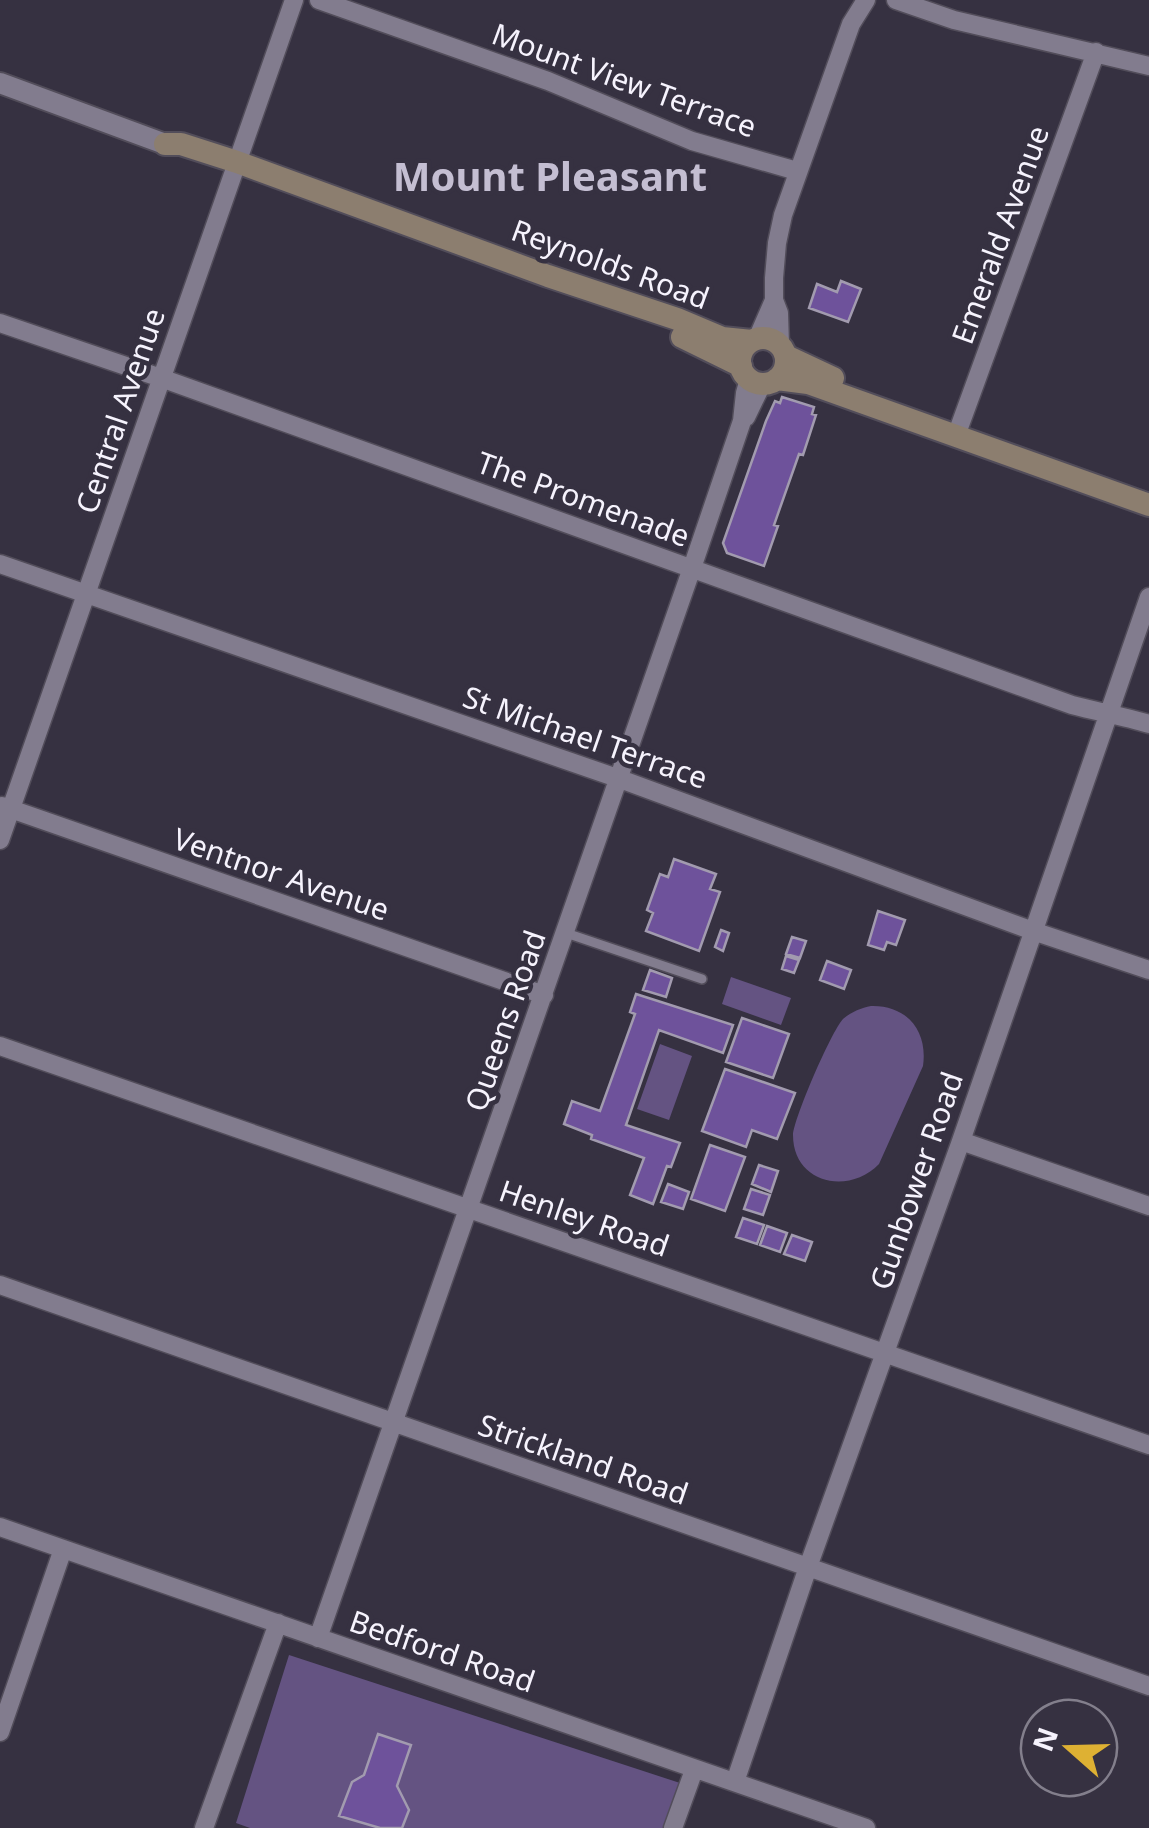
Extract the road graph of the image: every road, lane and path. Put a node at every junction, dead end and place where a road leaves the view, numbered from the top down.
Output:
1 (294, 0) edge
2 (319, 0) edge
3 (866, 0) edge
4 (896, 0) edge
5 (1096, 52) junction
6 (1149, 66) edge
7 (0, 82) edge
8 (165, 144) joint
9 (234, 168) junction
10 (797, 171) junction
11 (0, 322) edge
12 (674, 326) junction
13 (769, 346) junction
14 (757, 377) junction
15 (161, 378) junction
16 (958, 431) junction
17 (1002, 447) junction
18 (1149, 492) edge
19 (1149, 505) edge
20 (0, 564) edge
21 (692, 568) junction
22 (86, 594) junction
23 (1149, 596) edge
24 (1107, 715) junction
25 (1149, 724) edge
26 (620, 778) junction
27 (5, 808) edge
28 (0, 840) edge
29 (1033, 932) junction
30 (566, 933) junction
31 (1149, 970) edge
32 (702, 979) dead end
33 (544, 996) junction
34 (0, 1046) edge
35 (961, 1141) junction
36 (1149, 1206) edge
37 (469, 1207) junction
38 (0, 1285) edge
39 (886, 1354) junction
40 (392, 1423) junction
41 (1149, 1446) edge
42 (0, 1527) edge
43 (63, 1549) junction
44 (808, 1568) junction
45 (278, 1622) junction
46 (318, 1638) junction
47 (1149, 1686) edge
48 (0, 1732) edge
49 (694, 1770) junction
50 (735, 1782) junction
51 (204, 1828) edge
52 (673, 1828) edge
53 (866, 1828) edge

1 - 9 street, Central Avenue
2 - 10 street, Mount View Terrace
3 - 10 street
4 - 5 street
5 - 6 street
5 - 16 street, Emerald Avenue
7 - 8 street, Reynolds Road
8 - 9 main road, Reynolds Road
9 - 12 main road, Reynolds Road
9 - 15 street, Central Avenue
10 - 13 street
11 - 15 street, The Promenade
12 - 13 main road, Reynolds Road
12 - 14 main road, Reynolds Road
13 - 14 main road
13 - 14 main road
13 - 16 main road, Reynolds Road
14 - 16 main road, Reynolds Road
14 - 21 street, Queens Road
15 - 21 street, The Promenade
15 - 22 street, Central Avenue
16 - 17 main road, Reynolds Road
17 - 18 main road, Reynolds Road
17 - 19 main road, Reynolds Road
20 - 22 street, St Michael Terrace
21 - 24 street, The Promenade
21 - 26 street, Queens Road
22 - 26 street, St Michael Terrace
22 - 27 street, Central Avenue
23 - 24 street, Gunbower Road
24 - 25 street, The Promenade
24 - 29 street, Gunbower Road
26 - 29 street, St Michael Terrace
26 - 30 street, Queens Road
27 - 28 street, Central Avenue
27 - 33 street, Ventnor Avenue
29 - 31 street, St Michael Terrace
29 - 35 street, Gunbower Road
30 - 32 lane
30 - 33 street, Queens Road
33 - 37 street, Queens Road
34 - 37 street, Henley Road
35 - 36 street
35 - 39 street, Gunbower Road
37 - 39 street, Henley Road
37 - 40 street, Queens Road
38 - 40 street, Strickland Road
39 - 41 street, Henley Road
39 - 44 street, Gunbower Road
40 - 44 street, Strickland Road
40 - 46 street, Queens Road
42 - 43 street, Bedford Road
43 - 45 street, Bedford Road
43 - 48 street
44 - 47 street, Strickland Road
44 - 50 street, Gunbower Road
45 - 46 street, Bedford Road
45 - 51 street
46 - 49 street, Bedford Road
49 - 50 street, Bedford Road
49 - 52 street
50 - 53 street, Bedford Road

